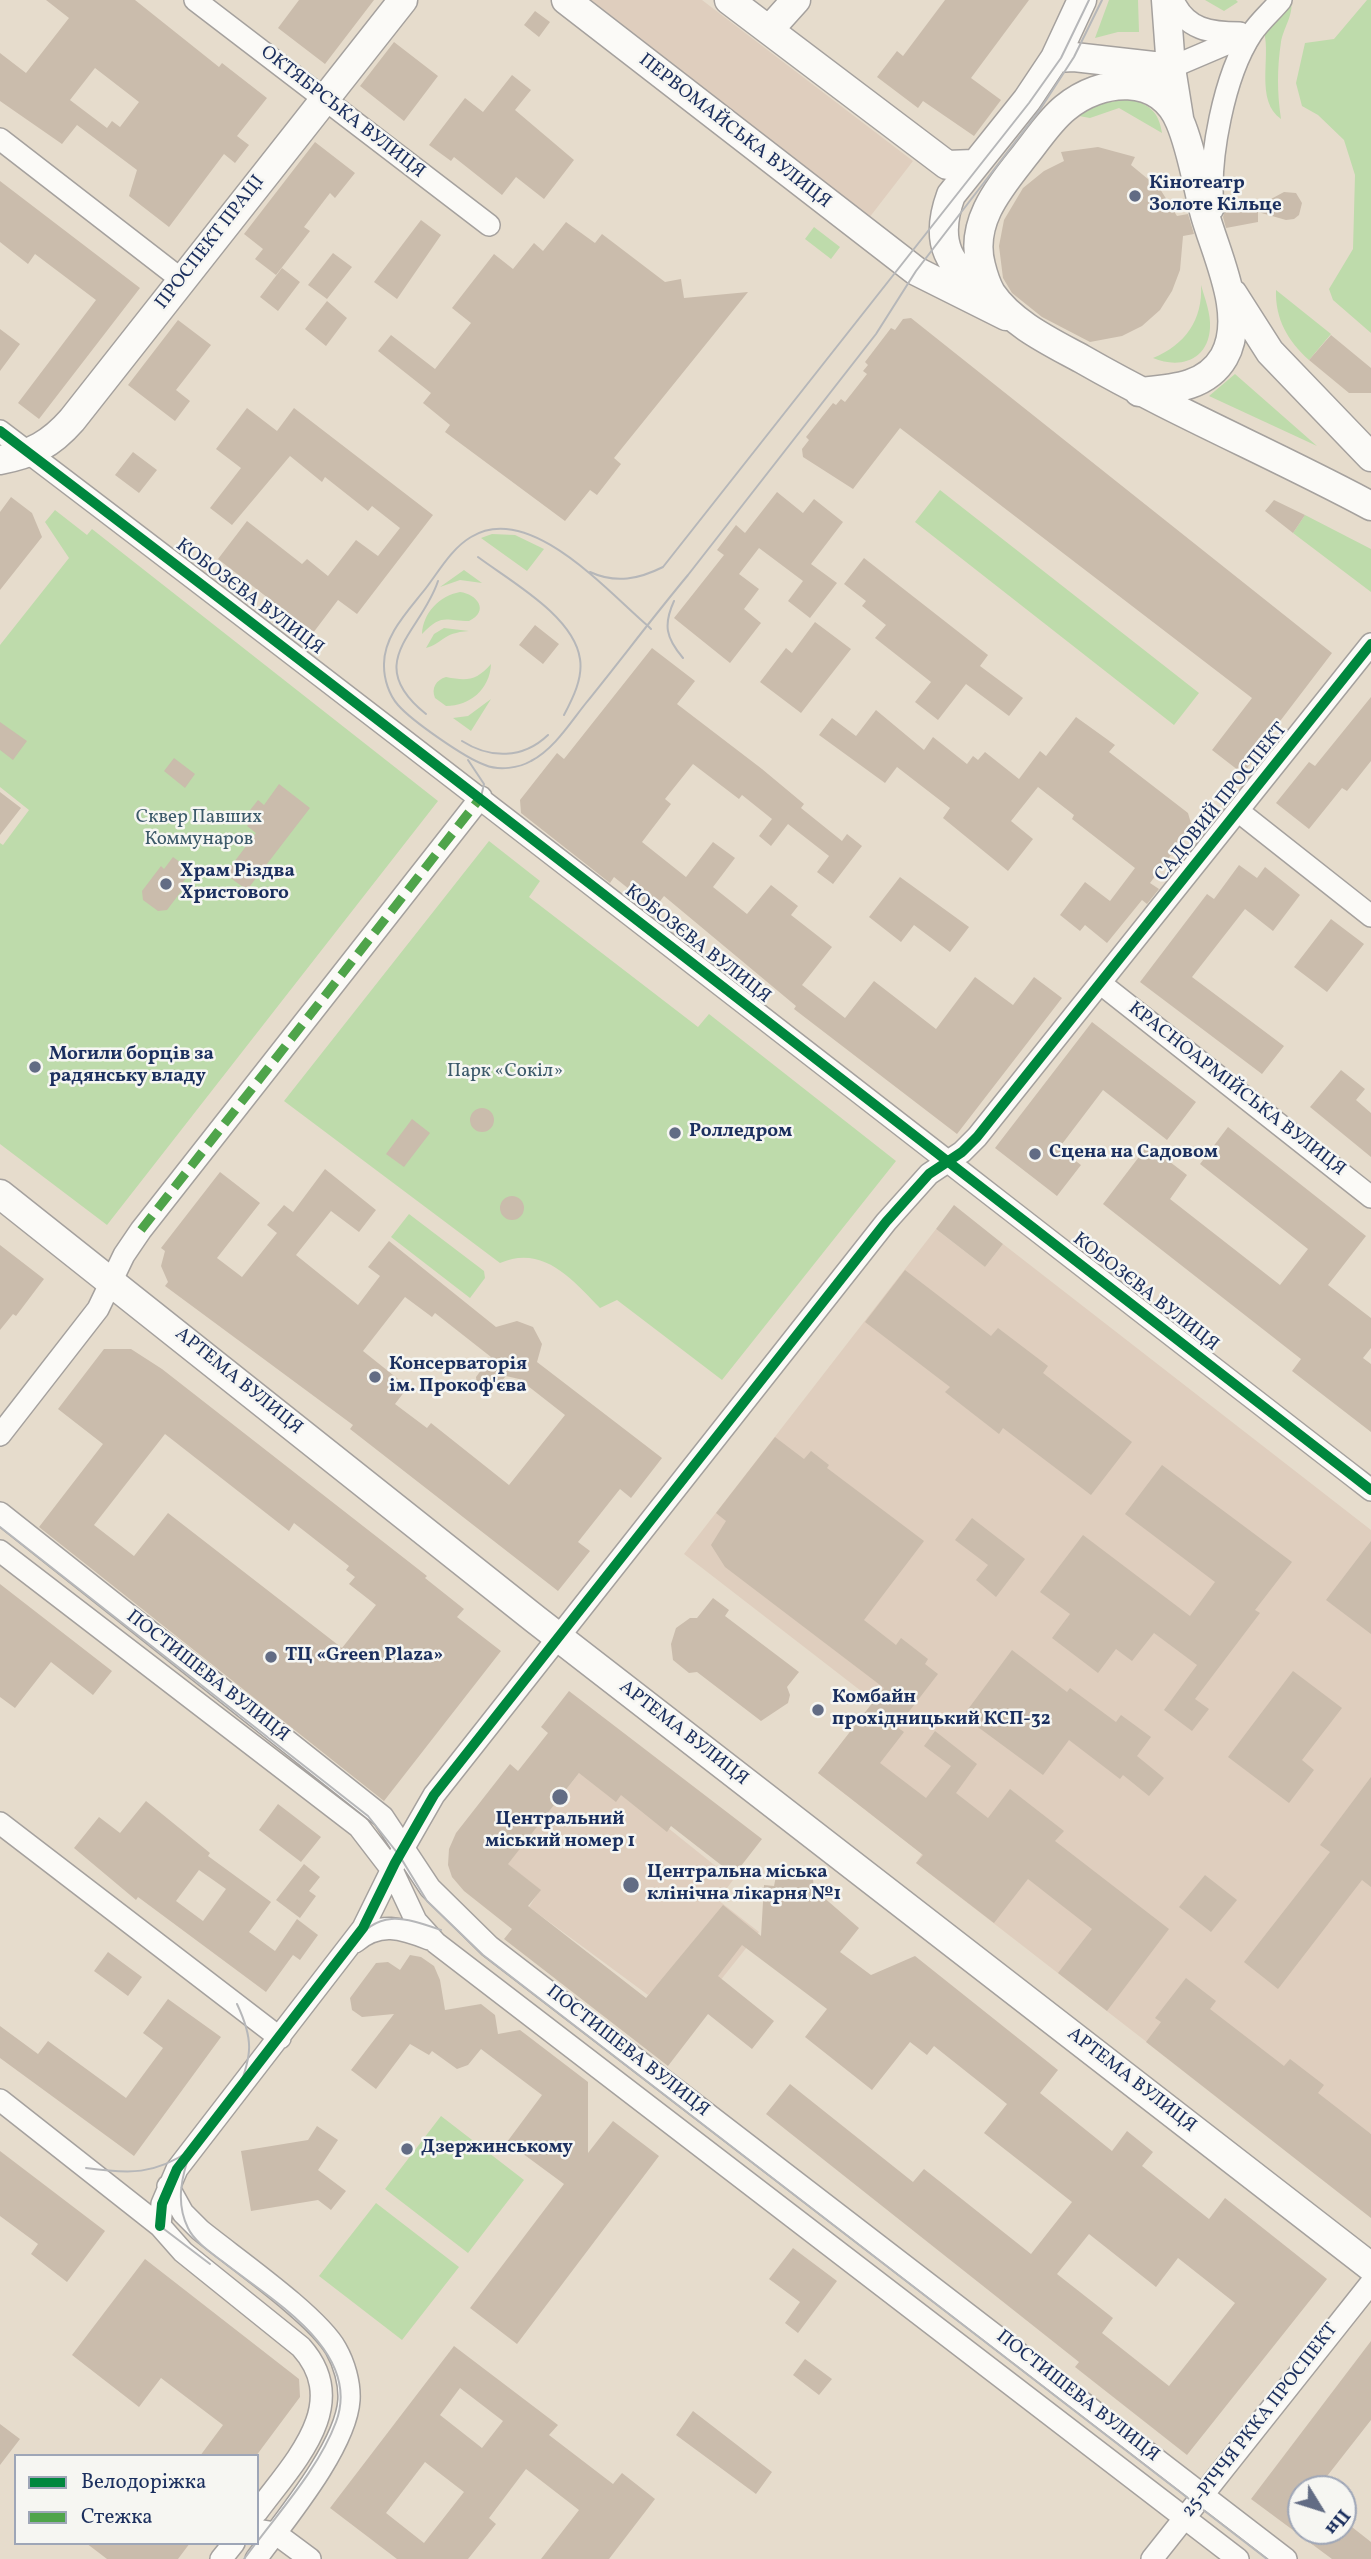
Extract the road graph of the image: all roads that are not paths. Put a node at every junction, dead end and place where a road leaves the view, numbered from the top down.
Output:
1 (195, 0) edge
2 (403, 0) edge
3 (566, 0) edge
4 (729, 0) edge
5 (796, 0) edge
6 (1082, 0) edge
7 (1166, 0) edge
8 (1173, 0) edge
9 (1281, 0) edge
10 (769, 30) junction
11 (1252, 33) junction
12 (1055, 58) junction
13 (1171, 68) junction
14 (1113, 86) junction
15 (324, 99) junction
16 (1180, 121) junction
17 (0, 139) edge
18 (974, 164) junction
19 (489, 225) dead end
20 (1218, 261) junction
21 (182, 279) junction
22 (1228, 287) junction
23 (1026, 326) junction
24 (1139, 392) junction
25 (0, 431) edge
26 (30, 454) junction
27 (1371, 457) edge
28 (0, 460) edge
29 (1371, 506) edge
30 (1371, 644) edge
31 (481, 797) junction
32 (1238, 811) junction
33 (1371, 916) edge
34 (1100, 984) junction
35 (947, 1162) junction
36 (0, 1194) edge
37 (1371, 1197) edge
38 (112, 1280) junction
39 (0, 1435) edge
40 (1371, 1490) edge
41 (0, 1513) edge
42 (0, 1551) edge
43 (558, 1636) junction
44 (0, 1823) edge
45 (404, 1845) junction
46 (392, 1870) junction
47 (436, 1942) junction
48 (351, 1946) junction
49 (280, 2038) junction
50 (0, 2100) edge
51 (168, 2186) junction
52 (160, 2226) junction
53 (1371, 2267) edge
54 (1371, 2283) edge
55 (1203, 2495) junction
56 (259, 2509) edge
57 (1184, 2518) junction
58 (266, 2531) edge
59 (256, 2559) edge
60 (310, 2559) edge
61 (1152, 2559) edge
62 (1238, 2559) edge
63 (1286, 2559) edge

1 - 15 street, ОКТЯБРСЬКА ВУЛИЦЯ
2 - 15 main road, ПРОСПЕКТ ПРАЦІ
3 - 23 main road, ПЕРВОМАЙСЬКА ВУЛИЦЯ
4 - 10 main road
5 - 10 main road
6 - 12 main road
7 - 13 main road
8 - 11 street
9 - 11 street
10 - 18 main road
11 - 13 street
11 - 20 street
12 - 13 main road
12 - 18 main road
13 - 14 street
13 - 16 main road
14 - 16 main road
14 - 23 main road
15 - 19 street, ОКТЯБРСЬКА ВУЛИЦЯ
15 - 21 main road, ПРОСПЕКТ ПРАЦІ
16 - 20 main road
17 - 21 street
18 - 23 main road
20 - 22 main road
21 - 26 main road, ПРОСПЕКТ ПРАЦІ
22 - 24 main road
22 - 27 main road
23 - 24 main road
24 - 29 main road
25 - 26 street, КОБОЗЄВА ВУЛИЦЯ
26 - 28 main road, ПРОСПЕКТ ПРАЦІ
26 - 31 street, КОБОЗЄВА ВУЛИЦЯ
30 - 32 street, САДОВИЙ ПРОСПЕКТ
31 - 35 street, КОБОЗЄВА ВУЛИЦЯ
31 - 38 street
32 - 33 street
32 - 34 street, САДОВИЙ ПРОСПЕКТ
34 - 35 street, САДОВИЙ ПРОСПЕКТ
34 - 37 street, КРАСНОАРМІЙСЬКА ВУЛИЦЯ
35 - 40 street, КОБОЗЄВА ВУЛИЦЯ
35 - 43 street, САДОВИЙ ПРОСПЕКТ
36 - 38 main road, АРТЕМА ВУЛИЦЯ
38 - 39 street
38 - 43 main road, АРТЕМА ВУЛИЦЯ
41 - 45 street, ПОСТИШЕВА ВУЛИЦЯ
42 - 46 street, ПОСТИШЕВА ВУЛИЦЯ
43 - 45 street, САДОВИЙ ПРОСПЕКТ
43 - 53 main road, АРТЕМА ВУЛИЦЯ
44 - 49 street
45 - 46 street, САДОВИЙ ПРОСПЕКТ
45 - 55 street, ПОСТИШЕВА ВУЛИЦЯ
46 - 47 street, ПОСТИШЕВА ВУЛИЦЯ
46 - 48 street, САДОВИЙ ПРОСПЕКТ
47 - 48 street
47 - 57 street, ПОСТИШЕВА ВУЛИЦЯ
48 - 49 street, САДОВИЙ ПРОСПЕКТ
49 - 51 street, САДОВИЙ ПРОСПЕКТ
50 - 52 street
51 - 52 street
51 - 58 street
52 - 56 street
54 - 55 street, 25-РІЧЧЯ РККА ПРОСПЕКТ
55 - 57 street, 25-РІЧЧЯ РККА ПРОСПЕКТ
55 - 63 street, ПОСТИШЕВА ВУЛИЦЯ
57 - 61 street, 25-РІЧЧЯ РККА ПРОСПЕКТ
57 - 62 street, ПОСТИШЕВА ВУЛИЦЯ
58 - 59 street
58 - 60 street

